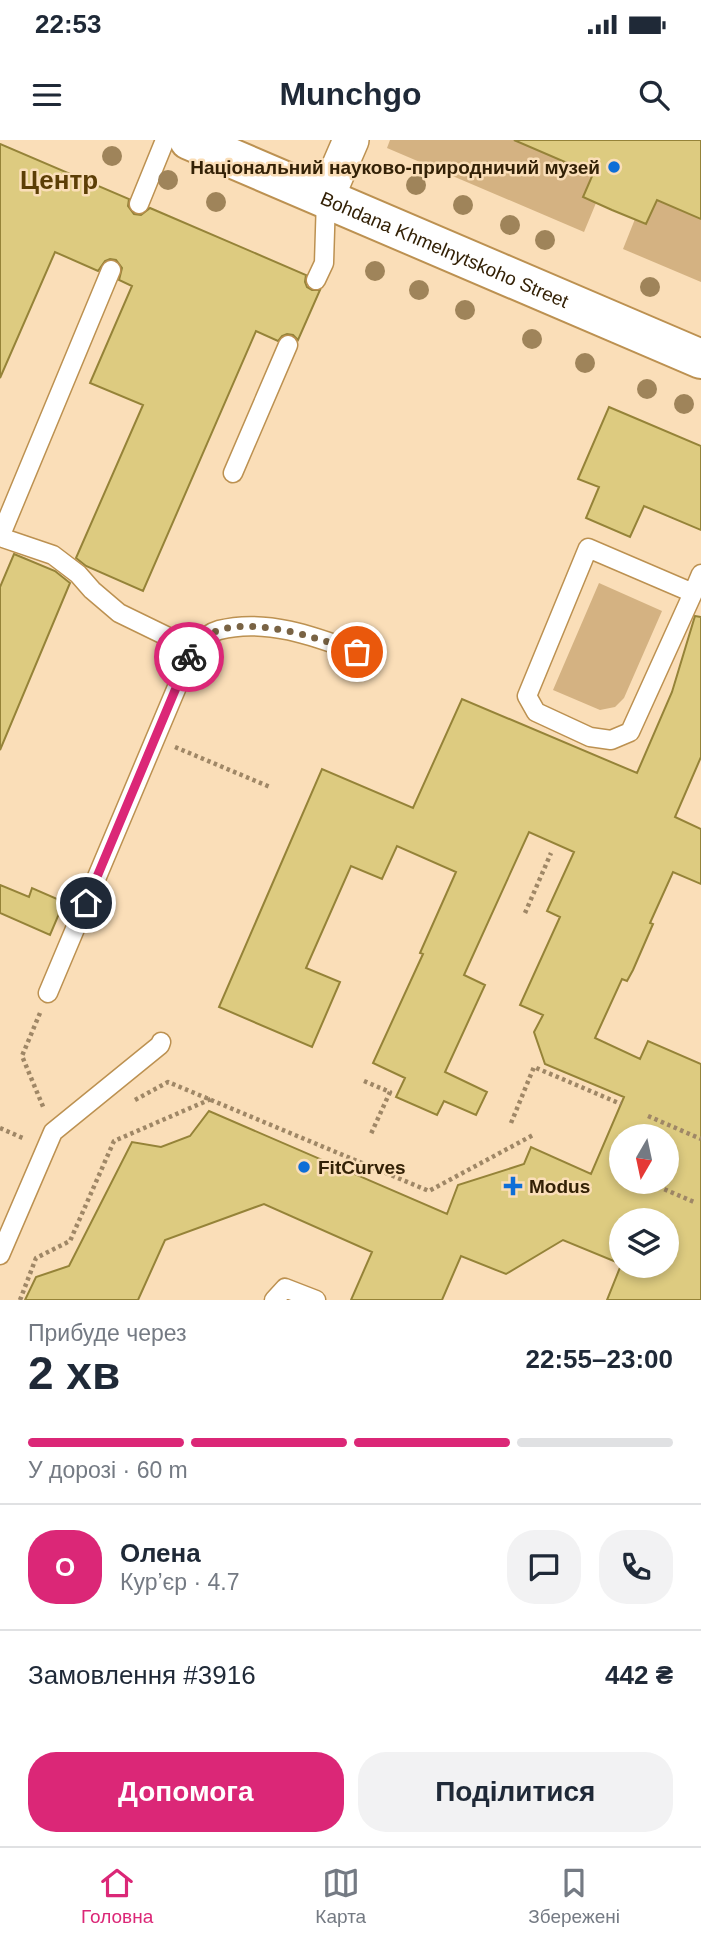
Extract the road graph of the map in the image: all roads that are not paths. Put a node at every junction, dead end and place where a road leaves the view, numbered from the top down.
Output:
1 (165, 140) edge
2 (190, 140) edge
3 (351, 140) edge
4 (326, 198) junction
5 (139, 204) dead end
6 (111, 270) dead end
7 (316, 280) dead end
8 (288, 345) dead end
9 (701, 359) edge
10 (233, 473) dead end
11 (0, 537) edge
12 (701, 574) edge
13 (693, 593) junction
14 (193, 649) junction
15 (357, 652) dead end
16 (48, 993) road end
17 (161, 1042) dead end
18 (0, 1255) edge
19 (274, 1300) edge
20 (316, 1300) edge

1 - 5 lane
2 - 4 street, Bohdana Khmelnytskoho Street
3 - 4 street
4 - 7 lane
4 - 9 street, Bohdana Khmelnytskoho Street
6 - 11 lane
8 - 10 lane
11 - 14 lane
12 - 13 lane
13 - 13 lane
14 - 15 lane
14 - 16 lane
17 - 18 lane
19 - 20 lane

